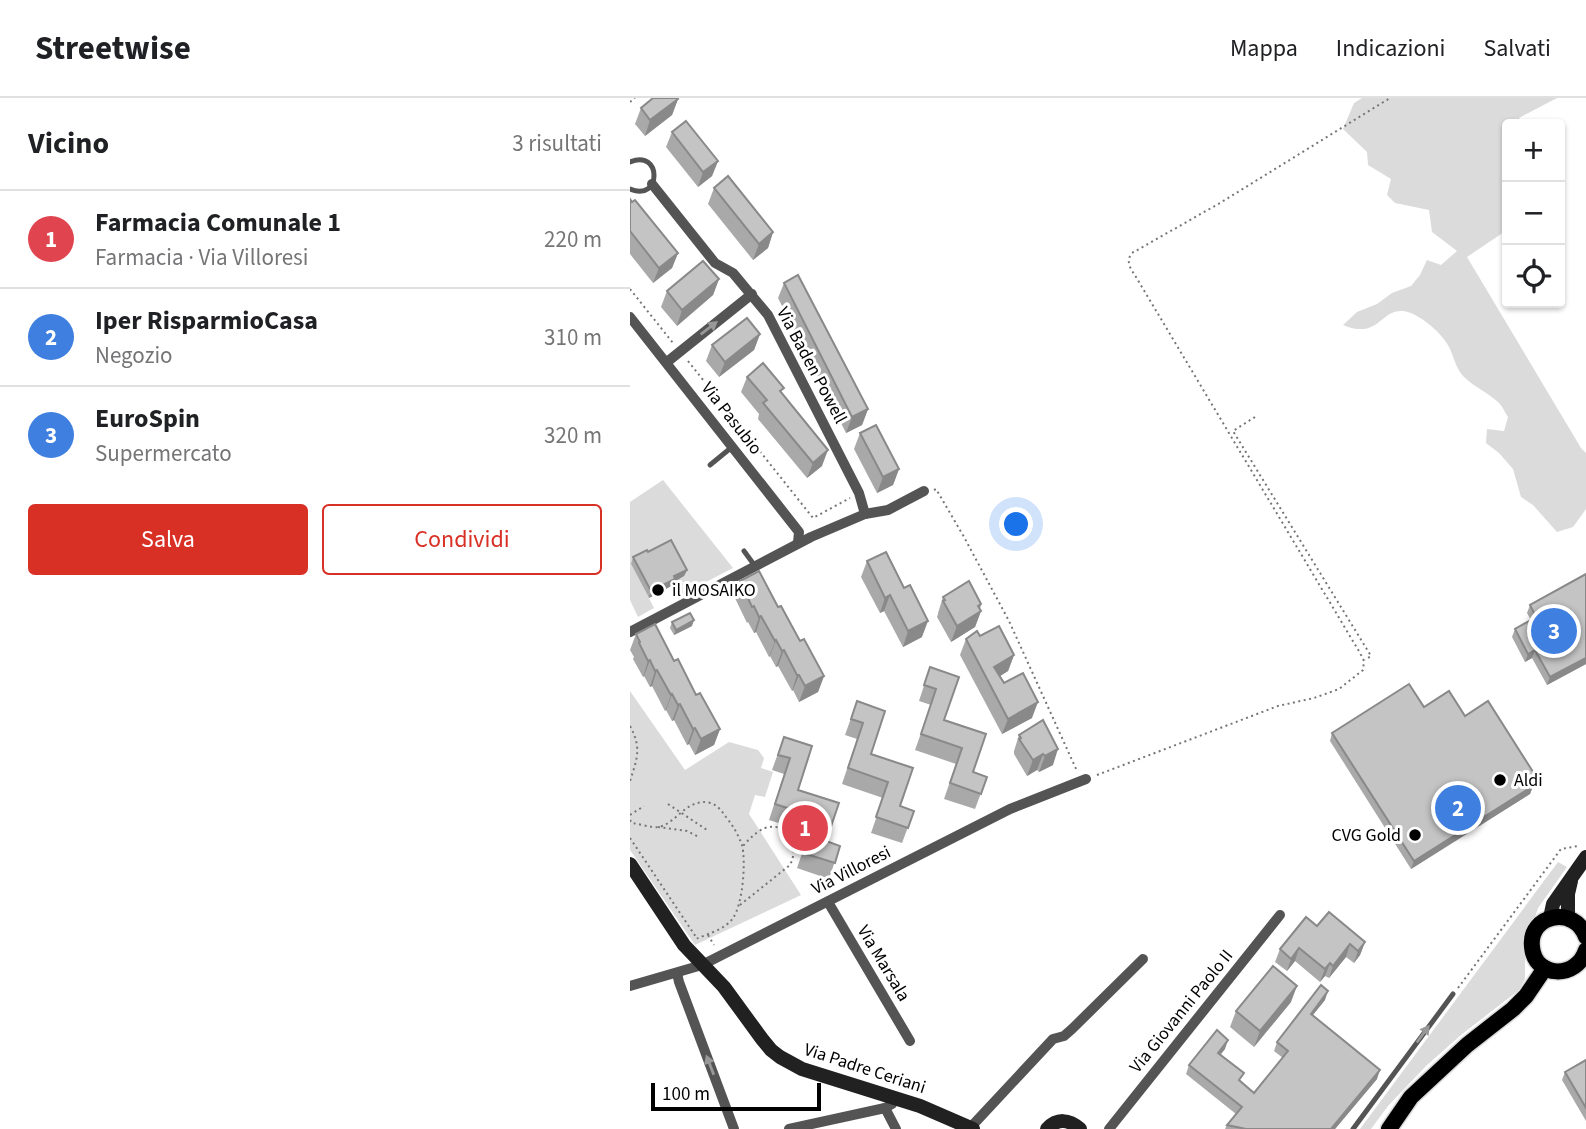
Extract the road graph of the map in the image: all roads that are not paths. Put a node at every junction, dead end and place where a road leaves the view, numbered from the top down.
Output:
1 (630, 162) edge
2 (652, 184) junction
3 (630, 189) edge
4 (752, 294) junction
5 (630, 317) edge
6 (667, 362) junction
7 (732, 447) junction
8 (710, 465) dead end
9 (924, 491) road end
10 (865, 514) junction
11 (798, 543) junction
12 (744, 551) dead end
13 (755, 566) junction
14 (630, 632) edge
15 (1084, 780) road end
16 (1586, 858) edge
17 (630, 864) edge
18 (1572, 876) junction
19 (828, 902) junction
20 (1280, 915) dead end
21 (1550, 918) junction
22 (1568, 918) junction
23 (1586, 937) edge
24 (1586, 950) edge
25 (1143, 959) dead end
26 (702, 965) junction
27 (1545, 968) junction
28 (677, 973) junction
29 (630, 986) edge
30 (1453, 994) road end
31 (910, 1041) dead end
32 (890, 1103) junction
33 (971, 1128) edge
34 (1046, 1128) edge
35 (734, 1129) edge
36 (789, 1129) edge
37 (895, 1129) edge
38 (1080, 1129) edge
39 (1109, 1129) edge
40 (1353, 1129) edge
41 (1389, 1129) edge

1 - 2 lane
2 - 3 lane
2 - 4 street, Via Baden Powell
6 -> 4 street
4 - 10 street, Via Baden Powell
5 - 6 street, Via Pasubio
6 - 7 street, Via Pasubio
7 - 8 lane
7 - 11 street, Via Pasubio
9 - 10 street
10 - 11 street
11 - 13 street
12 - 13 lane
13 - 14 street
15 - 19 street, Via Villoresi
16 - 18 street
17 - 26 street, Via Padre Ceriani
18 - 21 street
18 - 22 street
19 - 26 street, Via Villoresi
19 - 31 street, Via Marsala
20 - 39 street, Via Giovanni Paolo II
21 - 22 main road
21 - 27 main road
22 - 23 main road
24 - 27 main road
25 - 33 street
26 - 28 street, Via Villoresi
26 - 32 street, Via Padre Ceriani
27 - 41 main road
28 - 29 street, Via Villoresi
35 -> 28 street
40 -> 30 lane
32 - 33 street, Via Padre Ceriani
32 - 36 street
32 - 37 street
34 - 38 street

